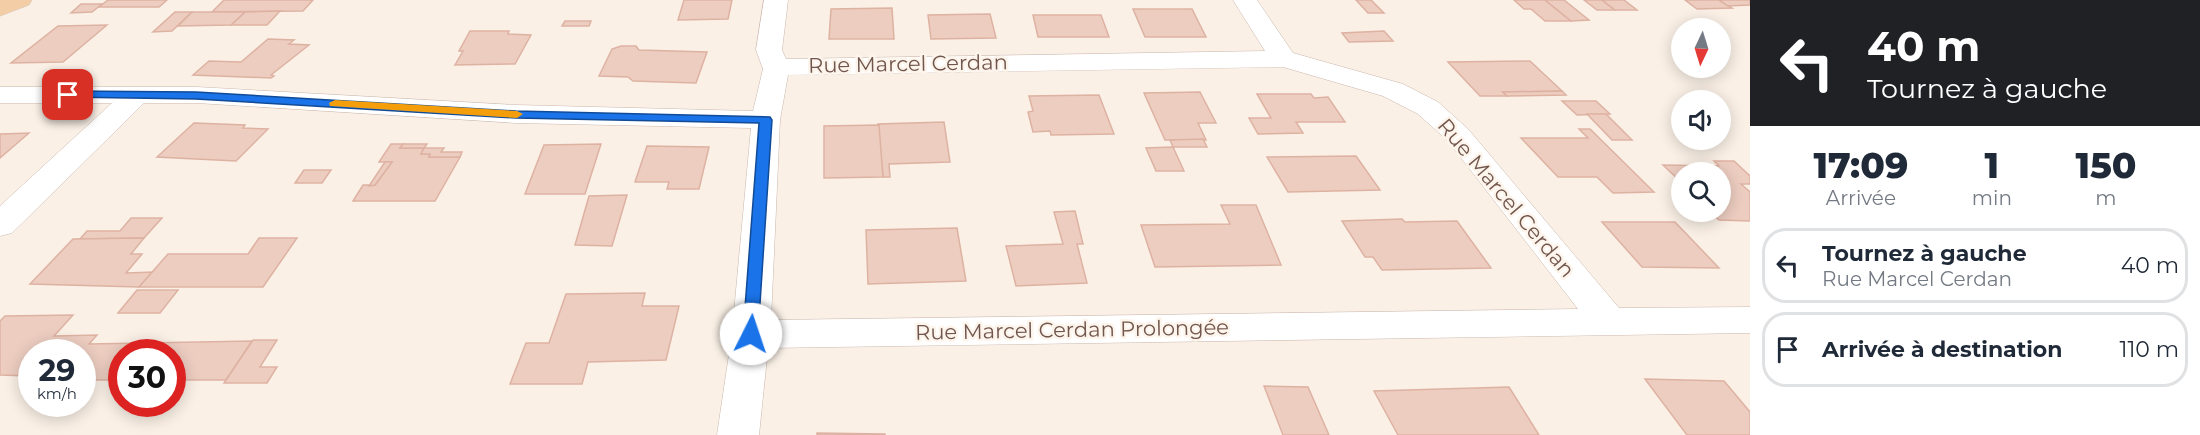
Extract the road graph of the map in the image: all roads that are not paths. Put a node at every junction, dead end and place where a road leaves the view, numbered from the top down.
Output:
1 (20, 0) edge
2 (776, 0) edge
3 (1245, 0) edge
4 (0, 9) edge
5 (1283, 58) junction
6 (776, 69) junction
7 (137, 94) junction
8 (0, 95) edge
9 (766, 120) junction
10 (0, 225) edge
11 (1750, 320) edge
12 (1609, 322) junction
13 (751, 334) junction
14 (738, 435) edge

1 - 4 main road
2 - 6 street
3 - 5 street
5 - 6 street, Rue Marcel Cerdan
5 - 12 street, Rue Marcel Cerdan
6 - 9 street
7 - 8 street
7 - 9 street
7 - 10 street
9 - 13 street
11 - 12 street
12 - 13 street, Rue Marcel Cerdan Prolongée
13 - 14 street

